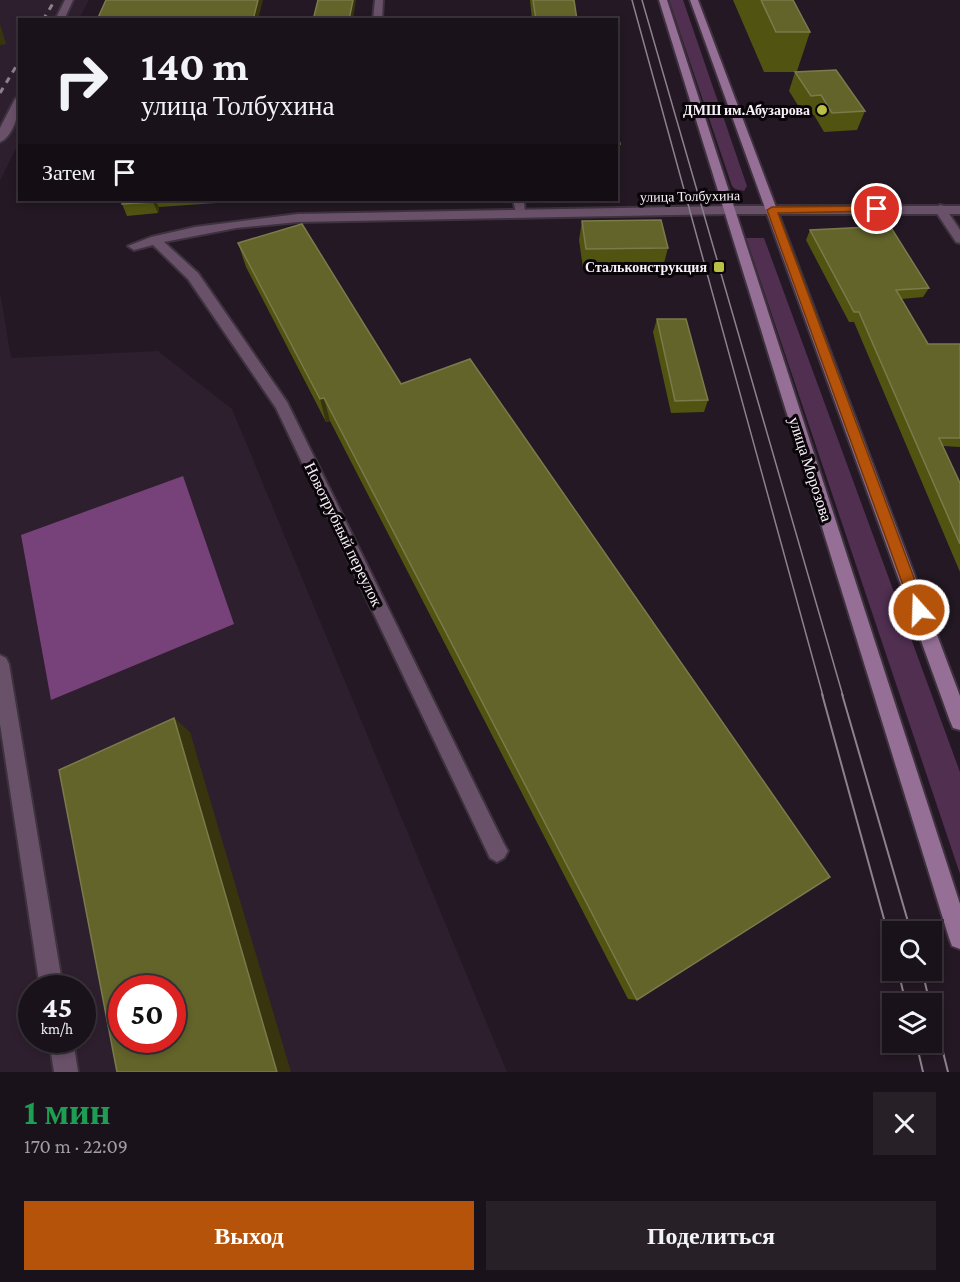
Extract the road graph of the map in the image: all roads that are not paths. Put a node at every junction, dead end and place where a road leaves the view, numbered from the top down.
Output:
1 (69, 0) edge
2 (379, 0) edge
3 (663, 0) edge
4 (694, 0) edge
5 (60, 18) edge
6 (377, 18) edge
7 (18, 103) edge
8 (0, 139) edge
9 (519, 201) edge
10 (940, 208) junction
11 (729, 210) junction
12 (772, 210) junction
13 (960, 210) edge
14 (521, 213) junction
15 (960, 239) edge
16 (156, 240) junction
17 (134, 246) dead end
18 (0, 664) edge
19 (960, 721) edge
20 (496, 851) dead end
21 (960, 939) edge
22 (50, 975) edge
23 (63, 1053) edge
24 (66, 1072) edge

1 - 5 street
2 - 6 street
3 - 11 main road, улица Морозова
4 - 12 main road
7 - 8 street
9 - 14 street
10 - 12 street, улица Толбухина
10 - 13 street, улица Толбухина
10 - 15 street
11 - 12 street, улица Толбухина
11 - 14 street, улица Толбухина
11 - 21 main road, улица Морозова
12 - 19 main road
14 - 16 street, улица Толбухина
16 - 17 street, улица Толбухина
16 - 20 street, Новотрубный переулок
18 - 22 street
23 - 24 street

